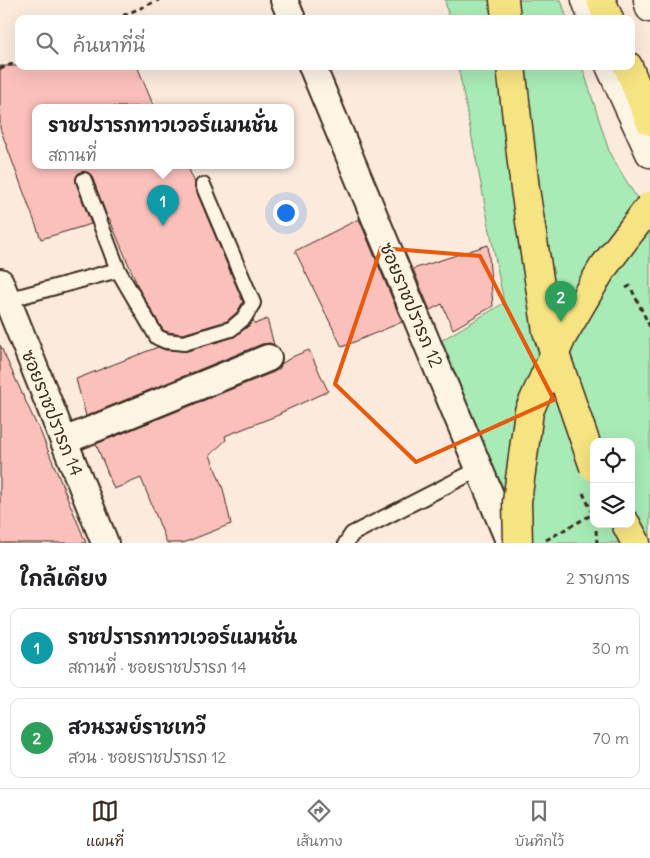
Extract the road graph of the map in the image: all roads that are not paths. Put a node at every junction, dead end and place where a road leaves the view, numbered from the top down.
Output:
1 (284, 0) edge
2 (504, 0) edge
3 (586, 0) edge
4 (601, 0) edge
5 (648, 0) edge
6 (650, 8) edge
7 (290, 15) edge
8 (506, 15) edge
9 (592, 15) edge
10 (607, 15) edge
11 (314, 70) edge
12 (511, 70) edge
13 (612, 70) edge
14 (630, 70) edge
15 (650, 121) edge
16 (650, 153) edge
17 (84, 180) dead end
18 (203, 185) dead end
19 (650, 206) edge
20 (118, 270) junction
21 (3, 291) edge
22 (268, 358) dead end
23 (64, 441) junction
24 (590, 455) edge
25 (479, 469) junction
26 (628, 528) edge
27 (105, 543) edge
28 (346, 543) edge
29 (510, 543) edge
30 (518, 543) edge
31 (636, 543) edge

1 - 7 street
2 - 8 highway
3 - 9 street
4 - 10 highway
5 - 6 street
11 - 25 street, ซอยราชปรารภ 12
12 - 24 highway, bridge
13 - 16 street
14 - 15 highway
17 - 20 lane
18 - 20 lane
19 - 30 highway, bridge
20 - 21 lane
21 - 23 street, ซอยราชปรารภ 14
22 - 23 street
23 - 27 street, ซอยราชปรารภ 14
25 - 28 lane
25 - 29 street, ซอยราชปรารภ 12
26 - 31 highway

